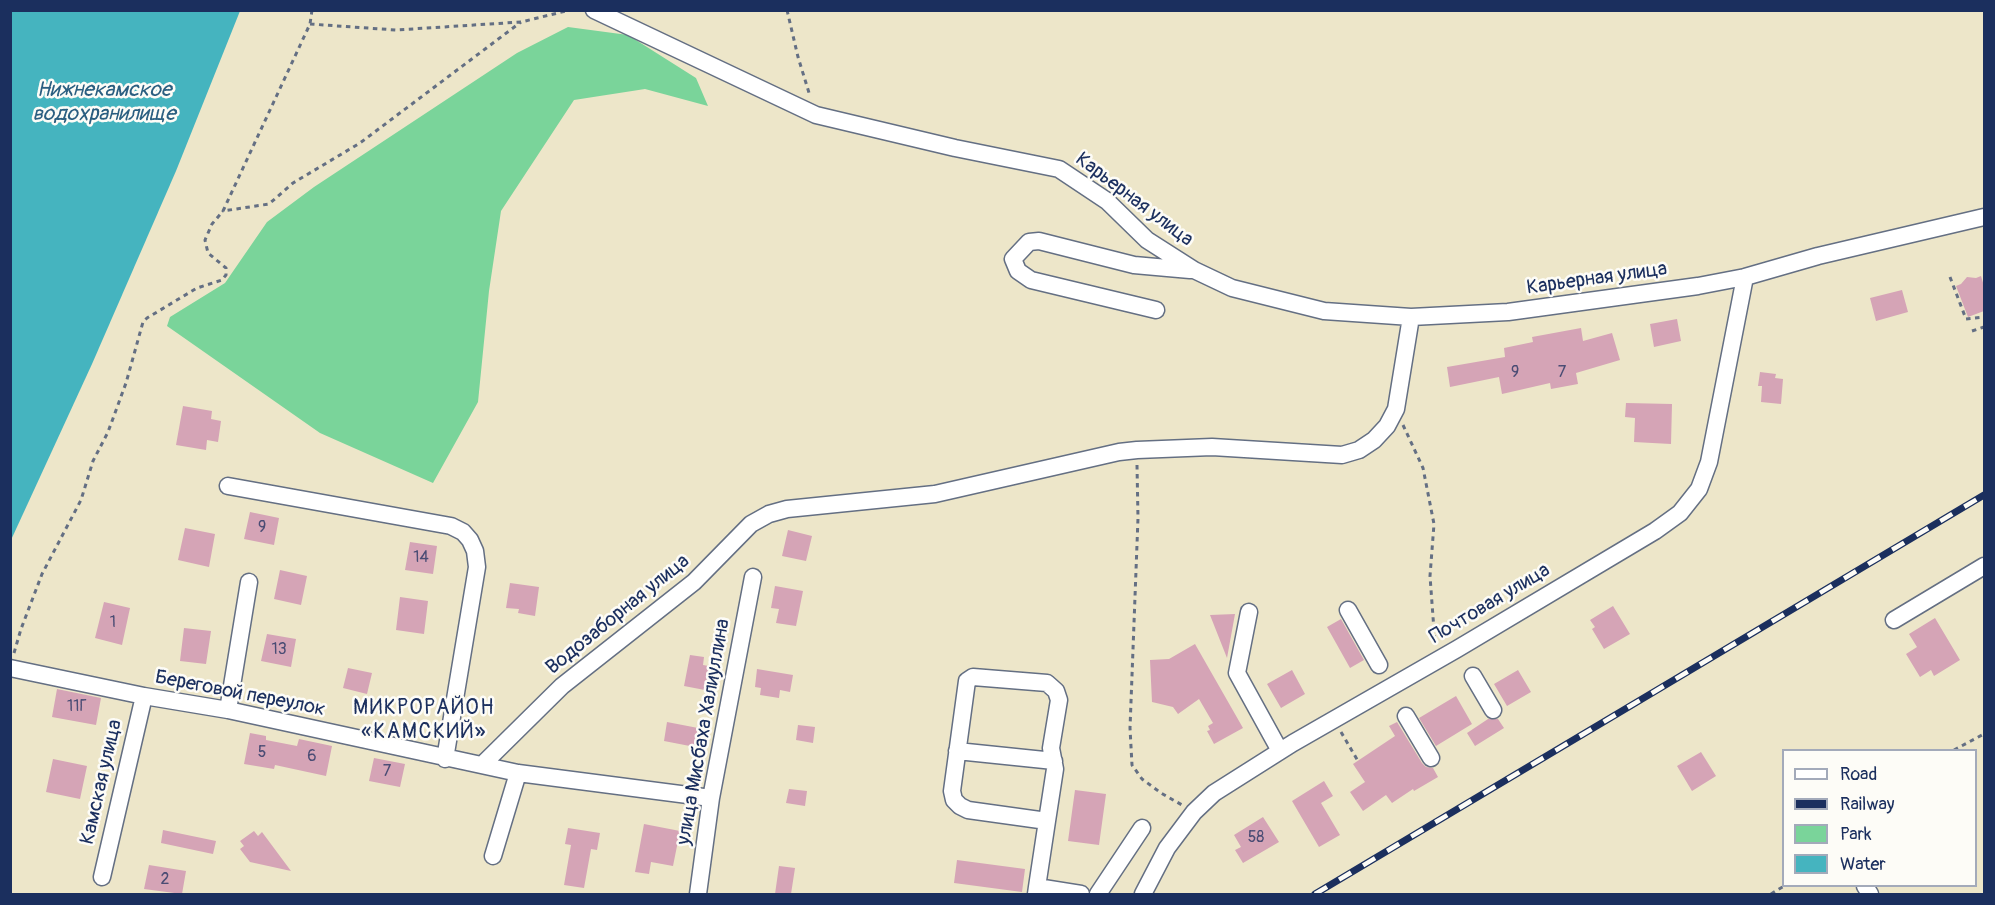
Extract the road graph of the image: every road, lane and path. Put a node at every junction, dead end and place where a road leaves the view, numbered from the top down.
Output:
1 (312, 10) edge
2 (570, 10) edge
3 (594, 10) edge
4 (788, 10) edge
5 (521, 22) junction
6 (310, 24) junction
7 (816, 115) junction
8 (223, 211) junction
9 (1984, 217) edge
10 (1194, 270) junction
11 (1745, 277) junction
12 (1950, 277) dead end
13 (1156, 310) dead end
14 (1984, 316) edge
15 (1411, 317) junction
16 (1984, 327) edge
17 (1972, 331) dead end
18 (1396, 409) junction
19 (1137, 450) junction
20 (228, 486) dead end
21 (1984, 566) edge
22 (753, 577) dead end
23 (249, 582) dead end
24 (1348, 610) dead end
25 (1249, 612) dead end
26 (1894, 621) dead end
27 (1437, 660) junction
28 (12, 662) edge
29 (1379, 665) dead end
30 (1473, 676) dead end
31 (144, 696) junction
32 (228, 710) junction
33 (1493, 710) dead end
34 (1406, 716) dead end
35 (1334, 720) junction
36 (1984, 734) edge
37 (1956, 749) edge
38 (957, 751) junction
39 (1280, 751) junction
40 (1431, 758) dead end
41 (445, 759) junction
42 (1358, 761) dead end
43 (1054, 762) junction
44 (482, 765) junction
45 (518, 773) junction
46 (711, 798) junction
47 (1194, 812) junction
48 (1047, 821) junction
49 (1142, 828) dead end
50 (493, 856) dead end
51 (102, 877) dead end
52 (1037, 891) edge
53 (698, 894) edge
54 (1081, 894) edge
55 (1098, 894) edge
56 (1143, 894) edge

1 - 6 path
2 - 5 path
3 - 7 street, Карьерная улица
4 - 7 path
5 - 6 path
5 - 8 path
6 - 8 path
7 - 10 street, Карьерная улица
8 - 28 path
9 - 11 street, Карьерная улица
10 - 13 street
10 - 15 street, Карьерная улица
11 - 15 street, Карьерная улица
11 - 27 street, Почтовая улица
12 - 14 path
15 - 18 street
16 - 17 path
18 - 19 street, Водозаборная улица
18 - 27 path
19 - 44 street, Водозаборная улица
19 - 47 path
20 - 41 street
21 - 26 street
22 - 46 street, улица Мисбаха Халиуллина
23 - 32 street
24 - 29 street
25 - 39 street
27 - 35 street, Почтовая улица
28 - 31 street, Береговой переулок
30 - 33 street
31 - 32 street, Береговой переулок
31 - 51 street, Камская улица
32 - 41 street, Береговой переулок
34 - 40 street
35 - 39 street, Почтовая улица
35 - 42 path
36 - 37 path
38 - 43 street
38 - 43 street
38 - 48 street
39 - 47 street, Почтовая улица
41 - 44 street, Береговой переулок
43 - 48 street
44 - 45 street, Береговой переулок
45 - 46 street, Береговой переулок
45 - 50 street
46 - 53 street, улица Мисбаха Халиуллина
47 - 56 street, Почтовая улица
48 - 52 street
49 - 55 street
52 - 54 street

